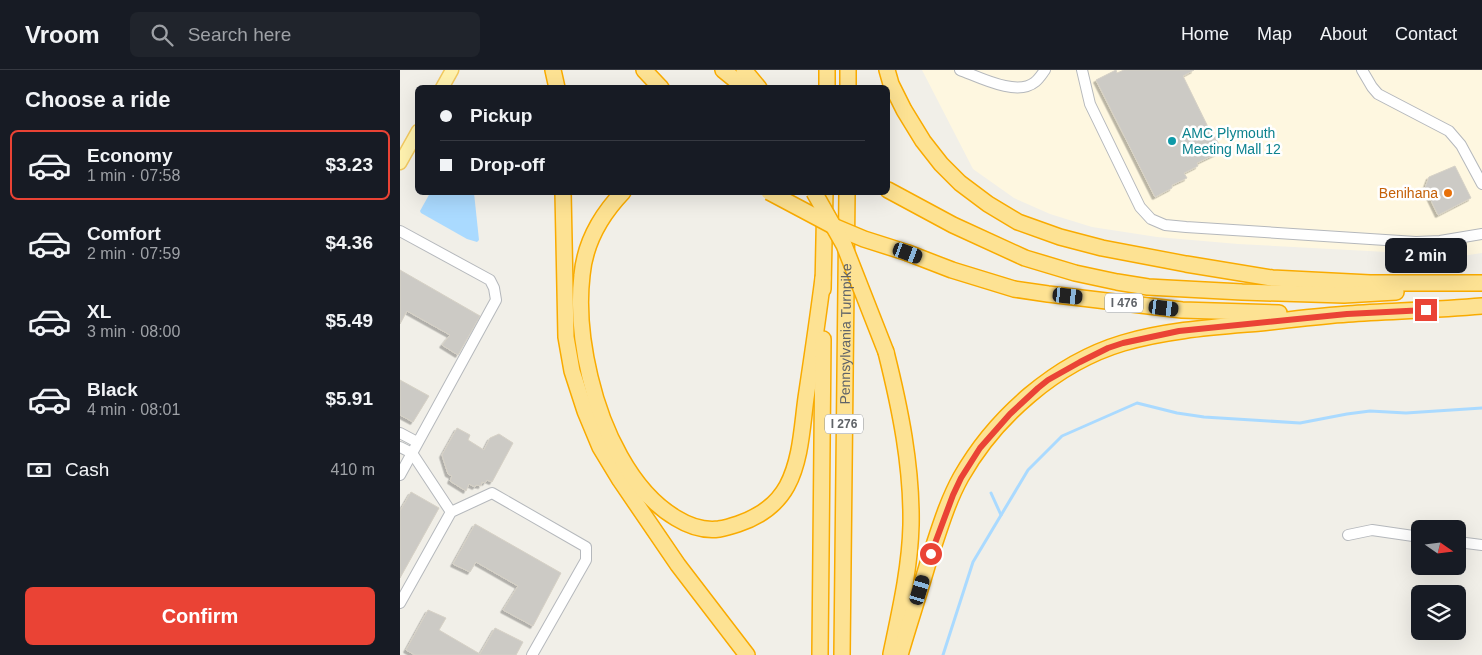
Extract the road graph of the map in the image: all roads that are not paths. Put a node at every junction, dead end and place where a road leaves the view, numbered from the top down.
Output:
1 (452, 70) edge
2 (553, 70) edge
3 (644, 70) edge
4 (718, 70) edge
5 (723, 70) edge
6 (744, 70) edge
7 (827, 70) edge
8 (848, 70) edge
9 (887, 70) edge
10 (960, 70) edge
11 (1045, 70) edge
12 (1082, 70) edge
13 (1362, 70) edge
14 (444, 85) edge
15 (556, 85) edge
16 (657, 85) edge
17 (730, 85) edge
18 (741, 85) edge
19 (756, 85) edge
20 (827, 85) edge
21 (848, 85) edge
22 (415, 136) edge
23 (400, 163) edge
24 (1482, 184) edge
25 (890, 191) edge
26 (563, 195) edge
27 (620, 195) edge
28 (775, 195) edge
29 (793, 195) edge
30 (816, 195) edge
31 (825, 195) edge
32 (847, 195) edge
33 (400, 232) edge
34 (1482, 234) edge
35 (908, 253) junction
36 (823, 278) junction
37 (1482, 285) edge
38 (1482, 306) edge
39 (1347, 314) junction
40 (400, 433) edge
41 (417, 442) junction
42 (400, 447) edge
43 (412, 453) junction
44 (400, 474) edge
45 (451, 512) junction
46 (1348, 535) dead end
47 (1411, 536) edge
48 (1466, 543) edge
49 (1482, 545) edge
50 (400, 603) edge
51 (532, 655) edge
52 (747, 655) edge
53 (820, 655) edge
54 (842, 655) edge
55 (891, 655) edge
56 (900, 655) edge

1 - 14 main road
2 - 15 highway
3 - 16 highway
4 - 17 highway
5 - 18 highway
6 - 19 highway
7 - 20 highway
8 - 21 highway
9 - 37 highway
10 - 11 street
12 - 34 street
13 - 24 street
22 - 23 main road
25 - 37 highway, I 476
26 - 52 highway
27 - 36 highway
28 - 35 highway, bridge
29 - 35 highway, I 476, bridge
30 - 55 highway, bridge
31 - 36 highway, Pennsylvania Turnpike / I 276
32 - 54 highway, Pennsylvania Turnpike / I 276
33 - 41 street
35 - 39 highway, I 476
36 - 53 highway, Pennsylvania Turnpike / I 276
38 - 39 highway, I 476
39 - 56 highway
40 - 41 street
41 - 43 street
42 - 43 street
43 - 44 street
43 - 45 street
45 - 50 street
45 - 51 street
46 - 47 street
48 - 49 street

